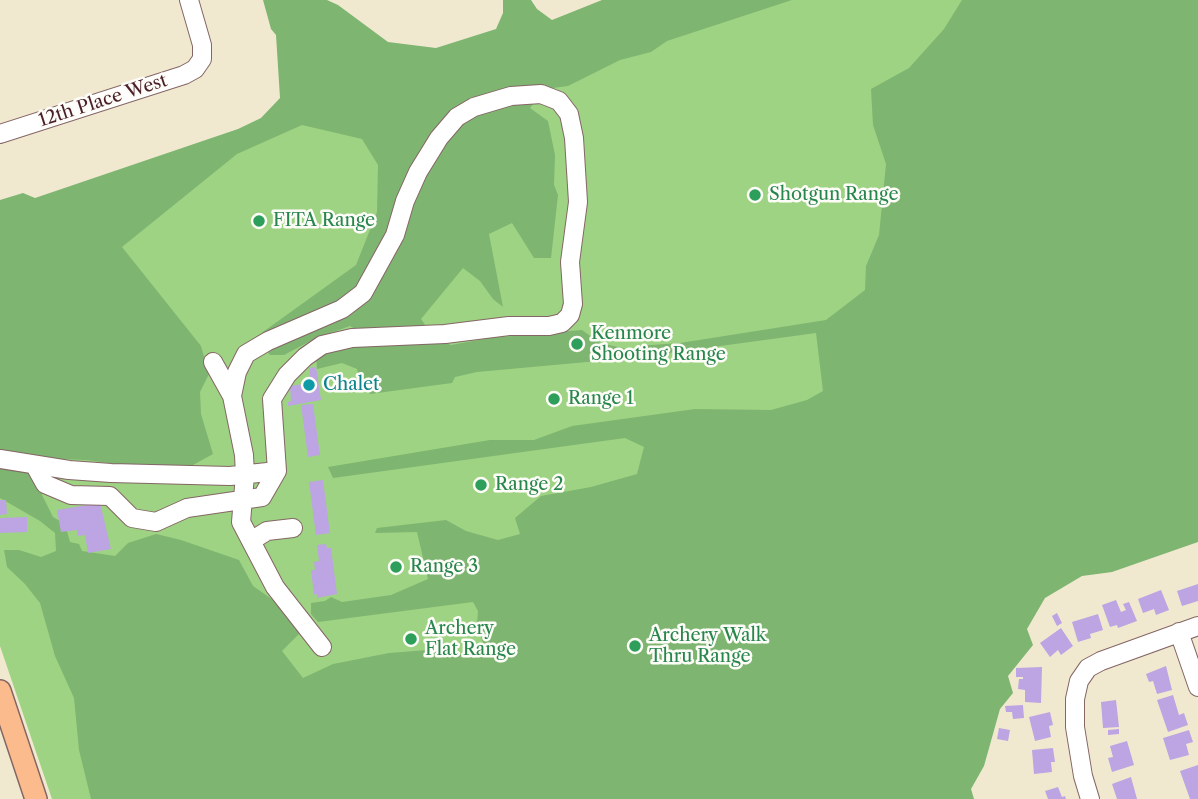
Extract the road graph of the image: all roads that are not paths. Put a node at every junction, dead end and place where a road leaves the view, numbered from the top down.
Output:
1 (188, 0) edge
2 (0, 134) edge
3 (213, 362) dead end
4 (232, 396) junction
5 (0, 460) edge
6 (35, 466) junction
7 (277, 471) junction
8 (245, 475) junction
9 (242, 500) junction
10 (293, 528) dead end
11 (251, 541) junction
12 (1198, 625) edge
13 (1179, 632) junction
14 (322, 648) dead end
15 (1198, 687) edge
16 (0, 691) edge
17 (36, 799) edge
18 (1090, 799) edge

1 - 2 street, 12th Place West
3 - 4 street
4 - 7 street
4 - 8 street
5 - 6 street
6 - 8 street
6 - 9 street
7 - 8 street
7 - 9 street
8 - 9 street
9 - 11 street
10 - 11 street
11 - 14 street
12 - 13 street
13 - 15 street
13 - 18 street
16 - 17 main road

